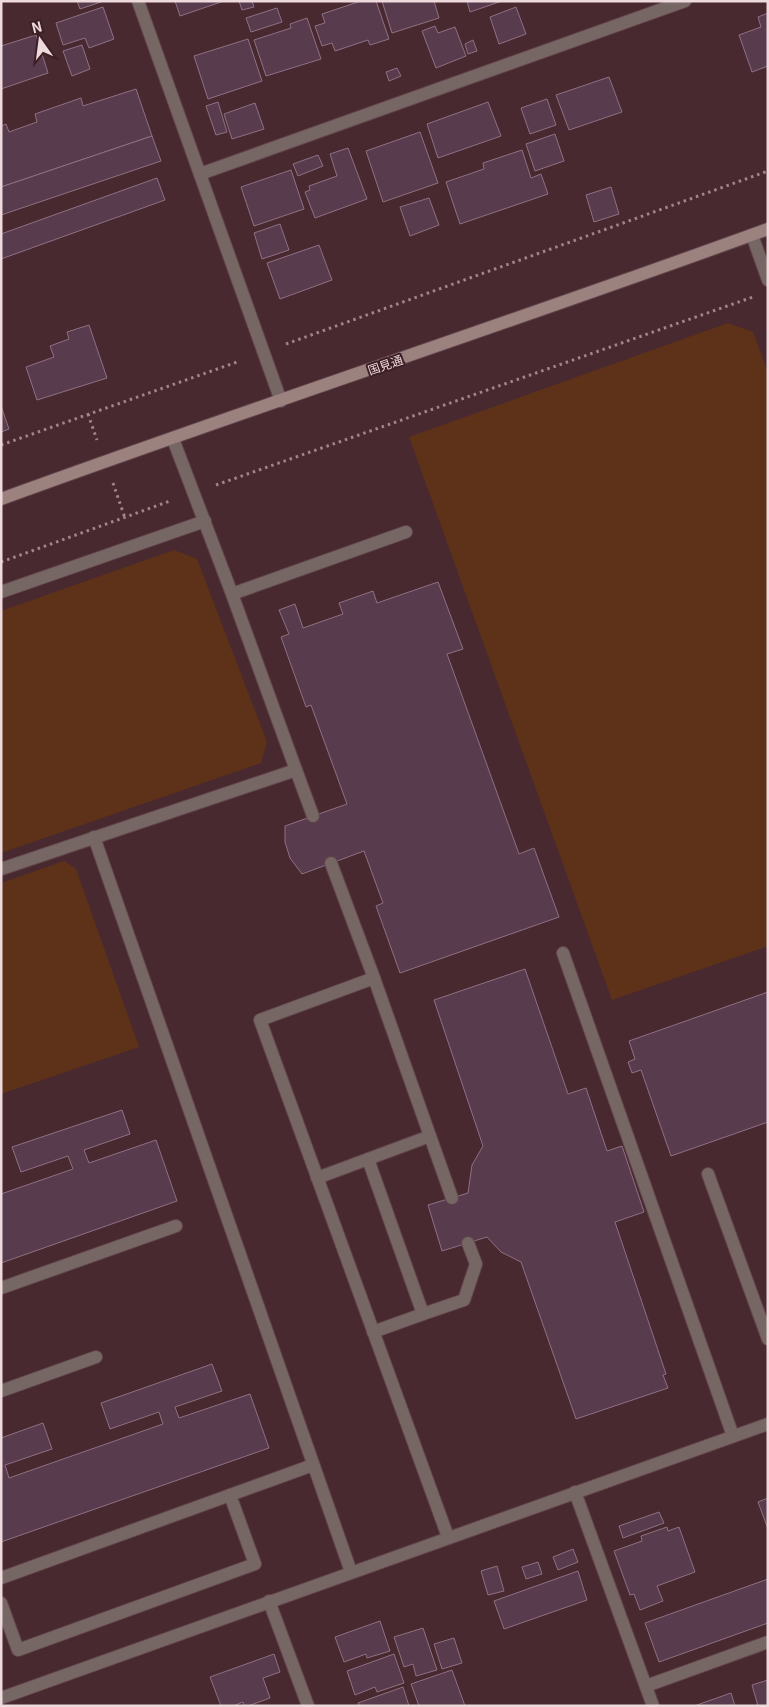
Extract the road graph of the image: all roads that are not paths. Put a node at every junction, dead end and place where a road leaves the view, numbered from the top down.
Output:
1 (138, 1) edge
2 (685, 1) edge
3 (200, 174) junction
4 (768, 229) edge
5 (752, 235) junction
6 (768, 280) edge
7 (281, 401) junction
8 (173, 438) junction
9 (1, 499) edge
10 (205, 521) junction
11 (406, 532) dead end
12 (1, 592) edge
13 (232, 594) junction
14 (296, 770) junction
15 (313, 816) dead end
16 (94, 837) junction
17 (331, 863) dead end
18 (1, 869) edge
19 (563, 953) dead end
20 (374, 978) junction
21 (430, 1136) junction
22 (368, 1159) junction
23 (708, 1174) dead end
24 (317, 1178) junction
25 (452, 1198) dead end
26 (176, 1226) dead end
27 (468, 1243) dead end
28 (1, 1288) edge
29 (423, 1314) junction
30 (373, 1332) junction
31 (768, 1339) edge
32 (96, 1357) dead end
33 (1, 1391) edge
34 (768, 1424) edge
35 (733, 1436) junction
36 (313, 1465) junction
37 (575, 1492) junction
38 (230, 1495) junction
39 (448, 1537) junction
40 (351, 1572) junction
41 (1, 1578) edge
42 (269, 1601) junction
43 (1, 1603) edge
44 (768, 1642) edge
45 (646, 1686) junction
46 (1, 1698) edge
47 (308, 1706) edge
48 (653, 1706) edge

1 - 3 street
2 - 3 street
3 - 7 street
4 - 5 street, 国見通
5 - 6 street
5 - 7 street, 国見通
7 - 8 street, 国見通
8 - 9 street, 国見通
8 - 10 street
10 - 12 street
10 - 13 street
11 - 13 street
13 - 14 street
14 - 15 street
14 - 16 street
16 - 18 street
16 - 36 street
17 - 20 street
19 - 35 street
20 - 21 street
20 - 24 street
21 - 22 street
21 - 25 street
22 - 24 street
22 - 29 street
23 - 31 street
24 - 30 street
26 - 28 street
27 - 29 street
29 - 30 street
30 - 39 street
32 - 33 street
34 - 35 street
35 - 37 street
36 - 38 street
36 - 40 street
37 - 39 street
37 - 45 street
38 - 41 street
38 - 43 street
39 - 40 street
40 - 42 street
42 - 46 street
42 - 47 street
44 - 45 street
45 - 48 street

